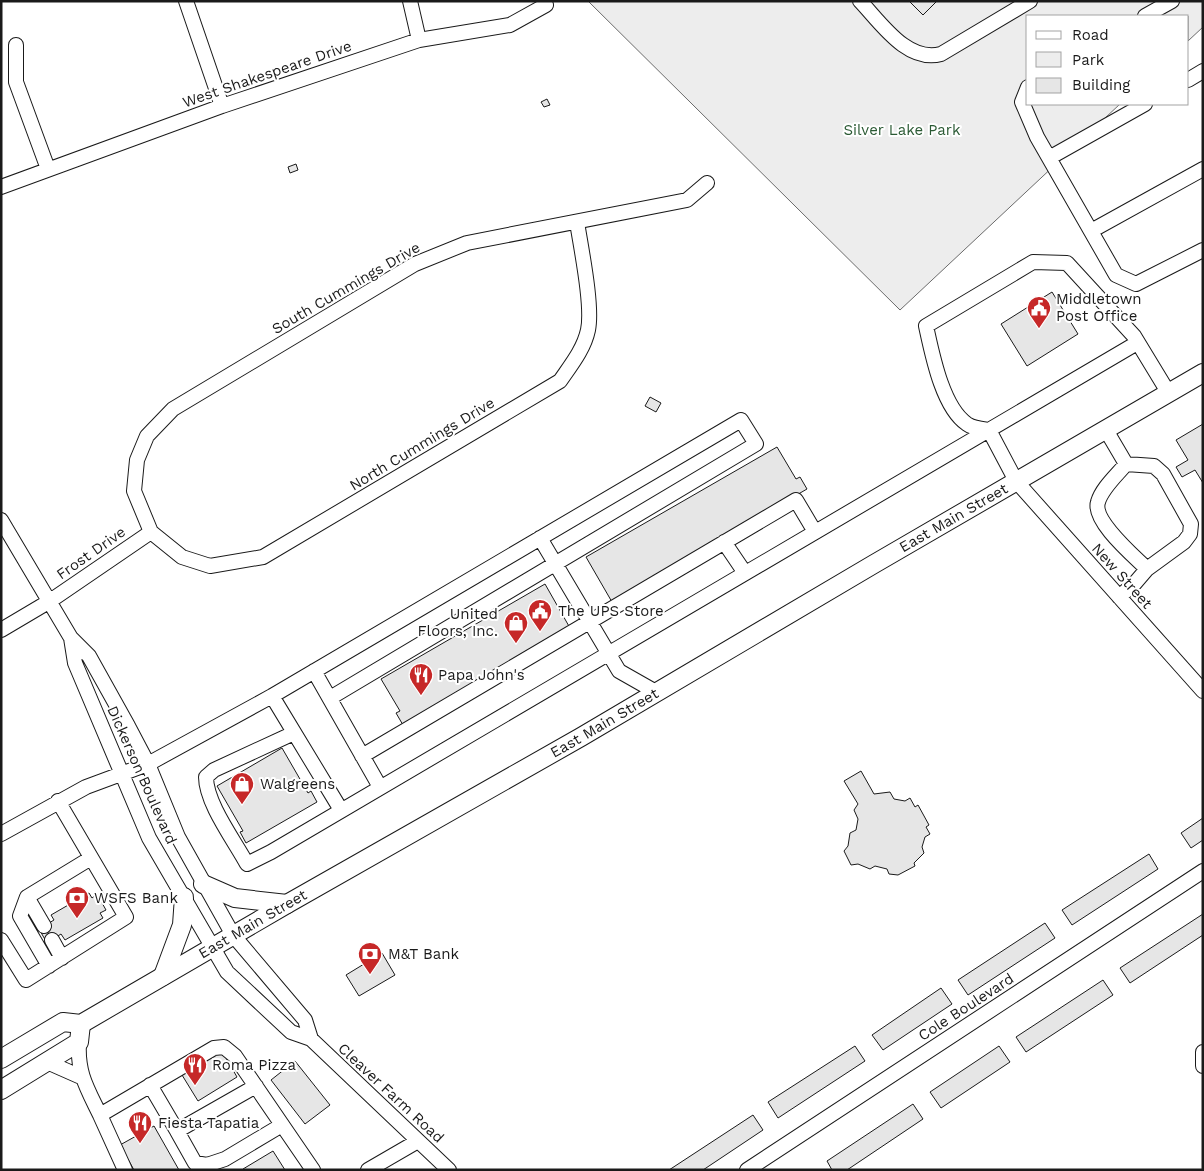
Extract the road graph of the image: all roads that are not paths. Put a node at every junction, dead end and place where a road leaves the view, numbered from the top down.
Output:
1 (186, 1) edge
2 (410, 1) edge
3 (860, 1) edge
4 (1030, 1) edge
5 (1172, 1) edge
6 (546, 5) dead end
7 (1147, 15) edge
8 (419, 40) junction
9 (16, 45) dead end
10 (1203, 71) edge
11 (1189, 79) edge
12 (1026, 92) edge
13 (1143, 105) edge
14 (222, 106) junction
15 (1049, 158) junction
16 (48, 169) junction
17 (1203, 169) edge
18 (707, 183) dead end
19 (1, 187) edge
20 (577, 222) junction
21 (1091, 231) junction
22 (1203, 250) edge
23 (1138, 343) junction
24 (1203, 373) edge
25 (1168, 392) junction
26 (989, 430) junction
27 (1106, 430) junction
28 (1126, 464) junction
29 (1016, 481) junction
30 (1, 520) edge
31 (151, 532) junction
32 (815, 532) junction
33 (540, 538) junction
34 (724, 542) junction
35 (555, 564) junction
36 (1147, 569) junction
37 (745, 574) junction
38 (1119, 597) junction
39 (50, 601) junction
40 (589, 622) junction
41 (1, 630) edge
42 (71, 638) junction
43 (607, 654) junction
44 (314, 671) junction
45 (1201, 686) edge
46 (656, 692) junction
47 (272, 696) junction
48 (330, 698) junction
49 (294, 733) junction
50 (362, 756) junction
51 (148, 764) junction
52 (123, 774) junction
53 (380, 787) junction
54 (58, 801) junction
55 (341, 810) junction
56 (1, 834) edge
57 (91, 858) junction
58 (1203, 872) edge
59 (203, 884) junction
60 (27, 897) junction
61 (184, 897) junction
62 (287, 904) junction
63 (44, 926) dead end
64 (233, 935) junction
65 (1, 940) edge
66 (52, 940) dead end
67 (212, 947) junction
68 (62, 958) junction
69 (48, 966) junction
70 (163, 976) junction
71 (81, 1024) junction
72 (311, 1039) junction
73 (79, 1042) junction
74 (1203, 1052) edge
75 (1, 1059) edge
76 (47, 1062) junction
77 (1203, 1066) edge
78 (81, 1077) junction
79 (150, 1085) junction
80 (256, 1086) junction
81 (1, 1090) edge
82 (100, 1115) junction
83 (282, 1125) junction
84 (176, 1132) junction
85 (418, 1141) junction
86 (125, 1170) edge
87 (313, 1170) edge
88 (368, 1170) edge
89 (449, 1170) edge
90 (748, 1170) edge

1 - 14 street
2 - 8 street
3 - 4 street
5 - 7 street
6 - 8 street, West Shakespeare Drive
8 - 14 street, West Shakespeare Drive
9 - 16 street
10 - 11 street
12 - 15 street
13 - 15 street
14 - 16 street, West Shakespeare Drive
15 - 21 street
16 - 19 street, West Shakespeare Drive
17 - 21 street
18 - 20 street, South Cummings Drive
20 - 31 street, South Cummings Drive
20 - 31 street, North Cummings Drive
21 - 22 street
23 - 25 street
23 - 26 street
23 - 26 street
24 - 25 main road, East Main Street
25 - 27 main road, East Main Street
26 - 29 street, New Street
26 - 32 street
27 - 28 street
27 - 29 main road, East Main Street
28 - 36 street
28 - 36 street
29 - 38 street, New Street
29 - 46 main road, East Main Street
30 - 39 street, Dickerson Boulevard
31 - 39 street, Frost Drive
32 - 34 street
32 - 37 street
33 - 35 street
33 - 35 street
33 - 44 street
34 - 37 street
34 - 40 street
35 - 40 street
35 - 48 street
36 - 38 street
37 - 43 street
38 - 45 street, New Street
39 - 41 street, Frost Drive
39 - 42 street, Dickerson Boulevard
40 - 43 street
40 - 50 street
42 - 51 street, Dickerson Boulevard
42 - 52 street, Dickerson Boulevard
43 - 46 street
43 - 53 street
44 - 47 street
44 - 48 street
46 - 62 main road, East Main Street
47 - 49 street
47 - 51 street
48 - 50 street
49 - 55 street
49 - 55 street
50 - 53 street
51 - 52 street
51 - 59 street, Dickerson Boulevard
52 - 54 street
52 - 61 street, Dickerson Boulevard
53 - 55 street
54 - 56 street
54 - 57 street
57 - 60 street
57 - 68 street
58 - 90 street, Cole Boulevard
59 - 62 main road
59 - 64 street, Dickerson Boulevard
60 - 63 street
60 - 69 street
61 - 67 street, Dickerson Boulevard
61 - 70 main road
62 - 64 main road, East Main Street
64 - 67 main road, East Main Street
64 - 72 street, Cleaver Farm Road
65 - 69 street
66 - 68 street
67 - 70 main road, East Main Street
67 - 72 street, Cleaver Farm Road
68 - 69 street
70 - 71 main road, East Main Street
71 - 73 main road
71 - 75 main road, East Main Street
72 - 85 street, Cleaver Farm Road
73 - 76 main road
73 - 78 street
74 - 77 street
76 - 78 street
76 - 81 main road
78 - 82 street
79 - 80 street
79 - 82 street
79 - 84 street
80 - 83 street
80 - 84 street
82 - 86 street
83 - 84 street
83 - 87 street
85 - 88 street
85 - 89 street, Cleaver Farm Road

